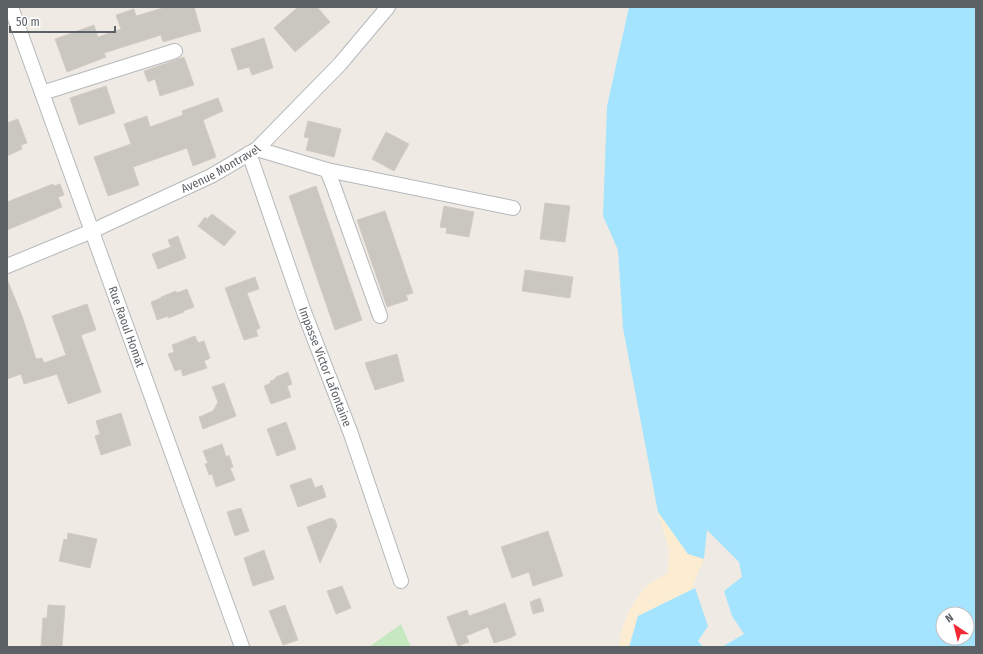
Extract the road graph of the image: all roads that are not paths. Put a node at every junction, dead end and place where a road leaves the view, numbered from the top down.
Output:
1 (11, 7) edge
2 (388, 7) edge
3 (175, 51) dead end
4 (42, 93) junction
5 (253, 151) junction
6 (326, 170) junction
7 (513, 208) dead end
8 (92, 231) junction
9 (7, 266) edge
10 (380, 316) dead end
11 (401, 581) dead end
12 (242, 647) edge

1 - 4 street, Rue Raoul Homat
2 - 5 street, Avenue Montravel
3 - 4 street
4 - 8 street, Rue Raoul Homat
5 - 6 street
5 - 8 street, Avenue Montravel
5 - 11 street, Impasse Victor Lafontaine
6 - 7 street
6 - 10 street
8 - 9 street, Avenue Montravel
8 - 12 street, Rue Raoul Homat

